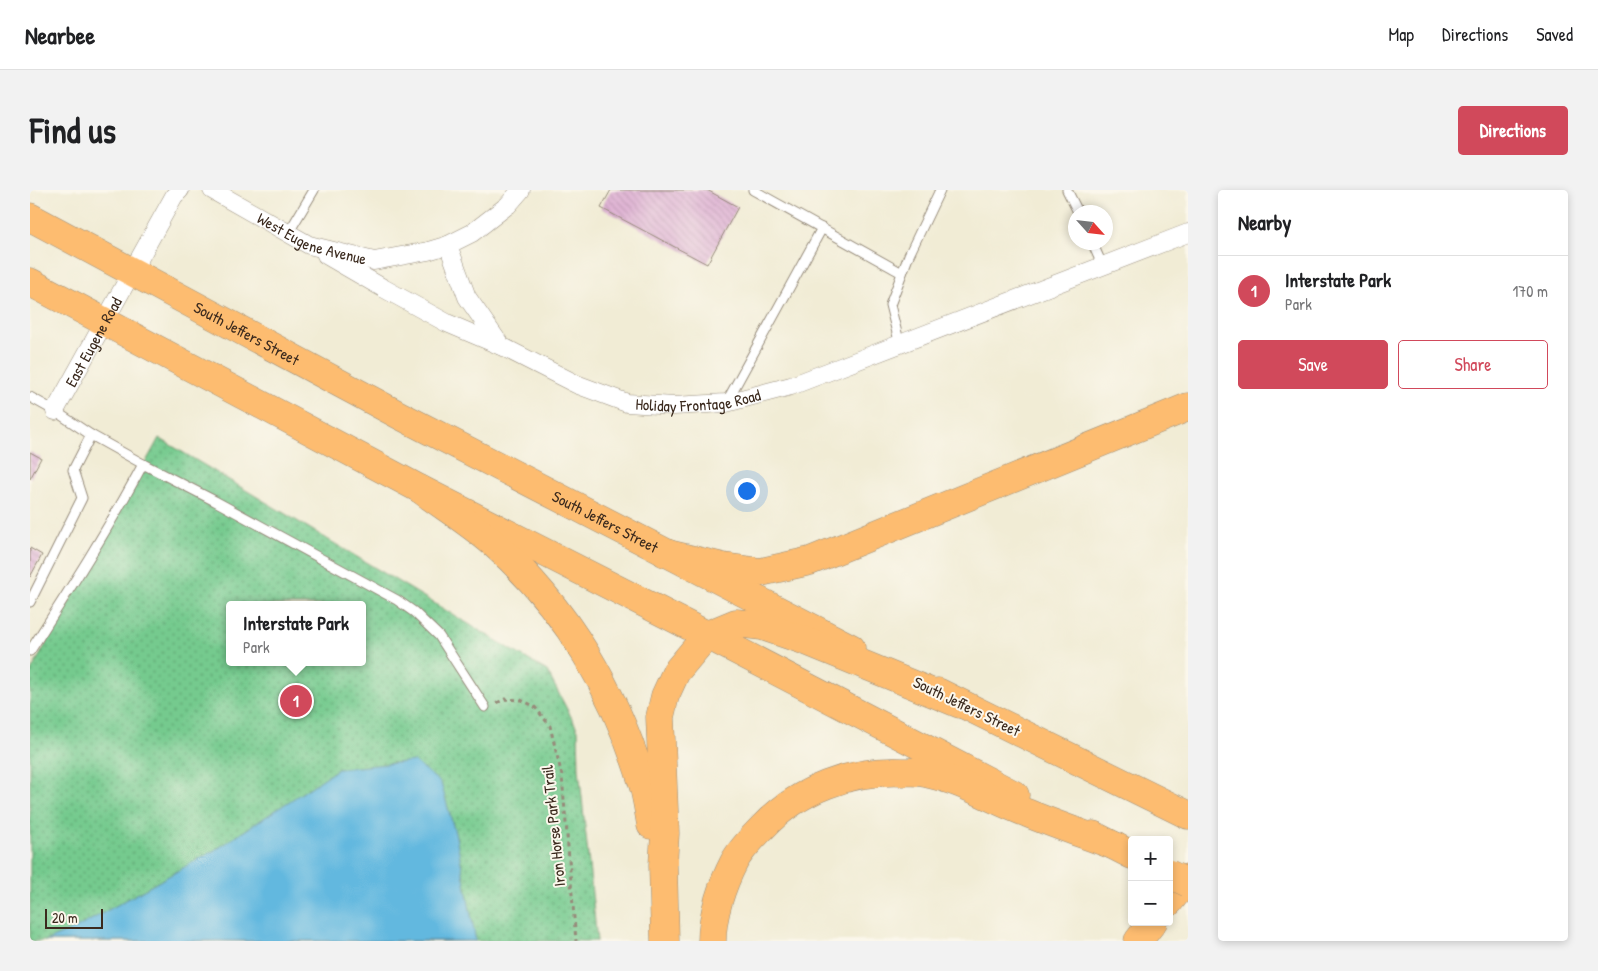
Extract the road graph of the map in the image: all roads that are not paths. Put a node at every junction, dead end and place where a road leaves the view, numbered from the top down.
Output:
1 (180, 190) edge
2 (212, 190) edge
3 (314, 190) edge
4 (521, 190) edge
5 (753, 190) edge
6 (940, 190) edge
7 (1068, 190) edge
8 (1075, 205) edge
9 (30, 218) edge
10 (822, 228) junction
11 (289, 232) junction
12 (1188, 233) edge
13 (309, 245) junction
14 (448, 245) junction
15 (1096, 250) edge
16 (1103, 267) junction
17 (132, 273) junction
18 (902, 273) junction
19 (30, 282) edge
20 (105, 322) junction
21 (900, 345) junction
22 (501, 346) junction
23 (30, 397) edge
24 (726, 403) junction
25 (1188, 407) edge
26 (55, 411) junction
27 (91, 435) junction
28 (143, 464) junction
29 (420, 489) junction
30 (665, 553) junction
31 (30, 602) edge
32 (707, 634) junction
33 (30, 651) edge
34 (960, 704) junction
35 (485, 708) road end
36 (1188, 815) edge
37 (1124, 850) edge
38 (663, 865) junction
39 (1173, 876) edge
40 (1188, 878) edge
41 (1188, 883) edge
42 (1173, 897) edge
43 (1150, 926) edge
44 (665, 941) edge
45 (712, 941) edge
46 (1138, 941) edge

1 - 17 street
2 - 11 street, West Eugene Avenue
3 - 11 lane
4 - 14 street, West Eugene Avenue
5 - 10 lane
6 - 18 lane
7 - 8 lane
9 - 17 highway, South Jeffers Street
10 - 18 lane
10 - 24 lane
11 - 13 street, West Eugene Avenue
12 - 16 street, Holiday Frontage Road
13 - 14 street, West Eugene Avenue
13 - 22 street, Holiday Frontage Road
14 - 22 street, Holiday Frontage Road
15 - 16 lane
16 - 21 street, Holiday Frontage Road
17 - 20 street, East Eugene Road
17 - 30 highway, South Jeffers Street
18 - 21 lane
19 - 20 highway
20 - 26 street, East Eugene Road
20 - 29 highway
21 - 24 street, Holiday Frontage Road
22 - 24 street, Holiday Frontage Road
23 - 26 lane
25 - 30 highway
26 - 27 lane
27 - 28 lane
27 - 31 lane
28 - 33 lane
28 - 35 lane
29 - 32 highway
29 - 38 highway
30 - 34 highway, South Jeffers Street
32 - 34 highway
32 - 37 highway
32 - 38 highway
34 - 36 highway, South Jeffers Street
37 - 45 highway
38 - 44 highway
39 - 41 highway, bridge
40 - 42 highway
43 - 46 highway

